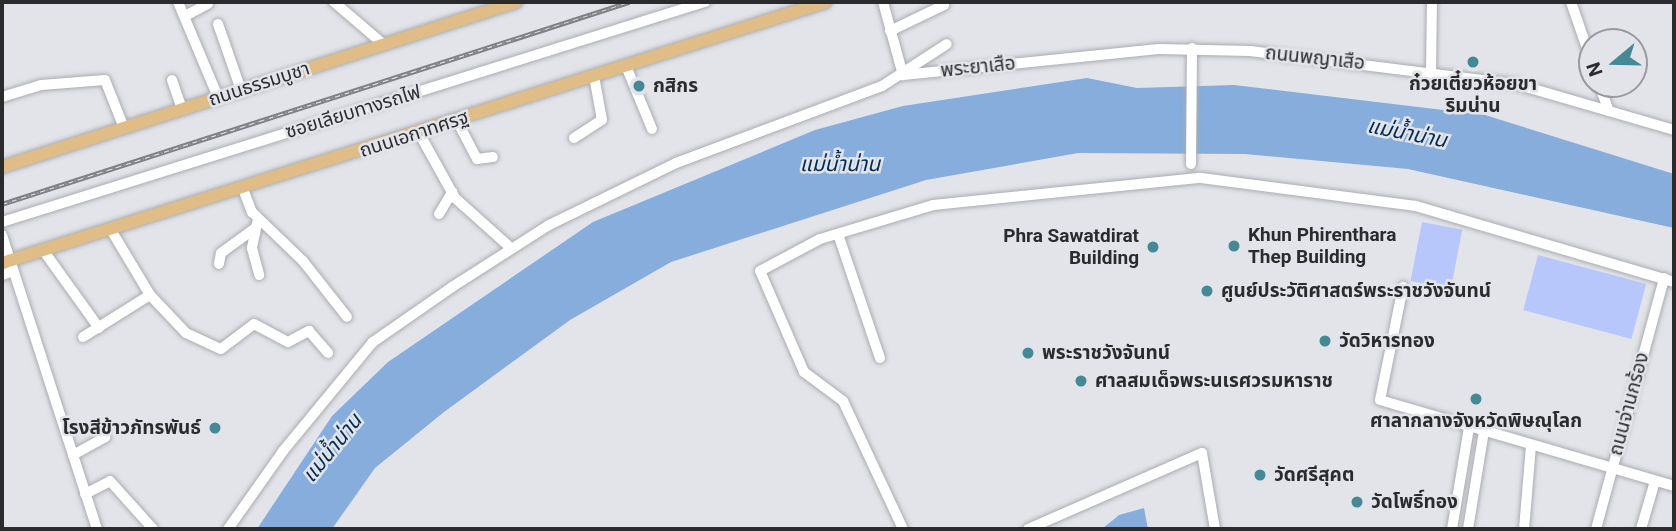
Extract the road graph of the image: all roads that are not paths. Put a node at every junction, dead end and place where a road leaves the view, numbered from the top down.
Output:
1 (178, 2) edge
2 (334, 2) edge
3 (516, 2) edge
4 (705, 2) edge
5 (826, 2) edge
6 (883, 2) edge
7 (1432, 2) edge
8 (1571, 2) edge
9 (208, 4) dead end
10 (944, 5) dead end
11 (489, 6) edge
12 (185, 16) junction
13 (218, 24) dead end
14 (1580, 28) edge
15 (890, 31) junction
16 (383, 44) junction
17 (947, 44) dead end
18 (1192, 48) junction
19 (1130, 52) joint
20 (626, 66) junction
21 (1431, 71) junction
22 (903, 75) junction
23 (594, 76) junction
24 (172, 80) dead end
25 (241, 90) junction
26 (2, 97) edge
27 (218, 97) junction
28 (1604, 98) edge
29 (182, 109) junction
30 (1609, 111) junction
31 (457, 121) junction
32 (124, 128) junction
33 (652, 129) dead end
34 (1674, 130) edge
35 (419, 133) junction
36 (573, 138) dead end
37 (493, 157) dead end
38 (1191, 164) junction
39 (2, 167) edge
40 (1201, 178) junction
41 (1177, 179) junction
42 (243, 189) junction
43 (452, 192) junction
44 (439, 214) dead end
45 (2, 222) edge
46 (256, 224) junction
47 (111, 230) junction
48 (838, 234) junction
49 (2, 235) edge
50 (511, 248) junction
51 (43, 250) junction
52 (219, 264) dead end
53 (8, 265) edge
54 (2, 275) edge
55 (259, 275) dead end
56 (1669, 280) edge
57 (1403, 287) dead end
58 (150, 295) junction
59 (347, 317) dead end
60 (99, 328) junction
61 (83, 337) dead end
62 (328, 353) dead end
63 (880, 358) dead end
64 (1469, 427) junction
65 (1485, 431) junction
66 (105, 438) dead end
67 (1531, 445) junction
68 (73, 455) junction
69 (1611, 470) junction
70 (1655, 481) junction
71 (1674, 486) edge
72 (85, 494) junction
73 (1212, 526) edge
74 (97, 529) edge
75 (153, 529) edge
76 (228, 529) edge
77 (903, 529) edge
78 (1028, 529) edge
79 (1451, 529) edge
80 (1468, 529) edge
81 (1524, 529) edge
82 (1596, 529) edge
83 (1641, 529) edge

1 - 12 street
2 - 16 street
3 - 11 main road, ถนนธรรมบูชา
4 - 45 street, ซอยเลียบทางรถไฟ
5 - 20 main road, ถนนเอกาทศรฐ
6 - 15 street
7 - 21 street
8 - 14 street
9 - 12 street
10 - 15 street
11 - 16 main road, ถนนธรรมบูชา
12 - 27 street
13 - 25 street
15 - 22 street
16 - 25 main road, ถนนธรรมบูชา
17 - 22 street
18 - 19 street, ถนนพญาเสือ
18 - 21 street, ถนนพญาเสือ
18 - 38 street
19 - 22 street, พระยาเสือ
20 - 23 main road, ถนนเอกาทศรฐ
20 - 33 street
21 - 30 street, ถนนพญาเสือ
22 - 50 street
23 - 31 main road, ถนนเอกาทศรฐ
23 - 36 street
24 - 29 street
25 - 27 main road, ถนนธรรมบูชา
26 - 32 street
27 - 29 main road, ถนนธรรมบูชา
28 - 30 street
29 - 32 main road, ถนนธรรมบูชา
30 - 34 street, ถนนพญาเสือ
31 - 35 main road, ถนนเอกาทศรฐ
31 - 37 street
32 - 39 main road, ถนนธรรมบูชา
35 - 42 main road, ถนนเอกาทศรฐ
35 - 43 street
38 - 40 street
38 - 41 street
40 - 41 street
40 - 56 street
41 - 48 street
42 - 46 street
42 - 47 main road, ถนนเอกาทศรฐ
43 - 44 street
43 - 50 street
46 - 52 street
46 - 55 street
46 - 59 street
47 - 51 main road, ถนนเอกาทศรฐ
47 - 58 street
48 - 63 street
48 - 77 street
49 - 53 street
50 - 76 street
51 - 53 main road, ถนนเอกาทศรฐ
51 - 60 street
53 - 54 street
53 - 68 street
56 - 69 street, ถนนจ่านกร้อง
57 - 64 street
58 - 60 street
58 - 62 street
60 - 61 street
64 - 65 street
64 - 79 street
65 - 67 street
65 - 80 street
66 - 68 street
67 - 69 street
67 - 81 street
68 - 72 street
69 - 70 street
69 - 82 street, ถนนจ่านกร้อง
70 - 71 street
70 - 83 street
72 - 74 street
72 - 75 street
73 - 78 street

